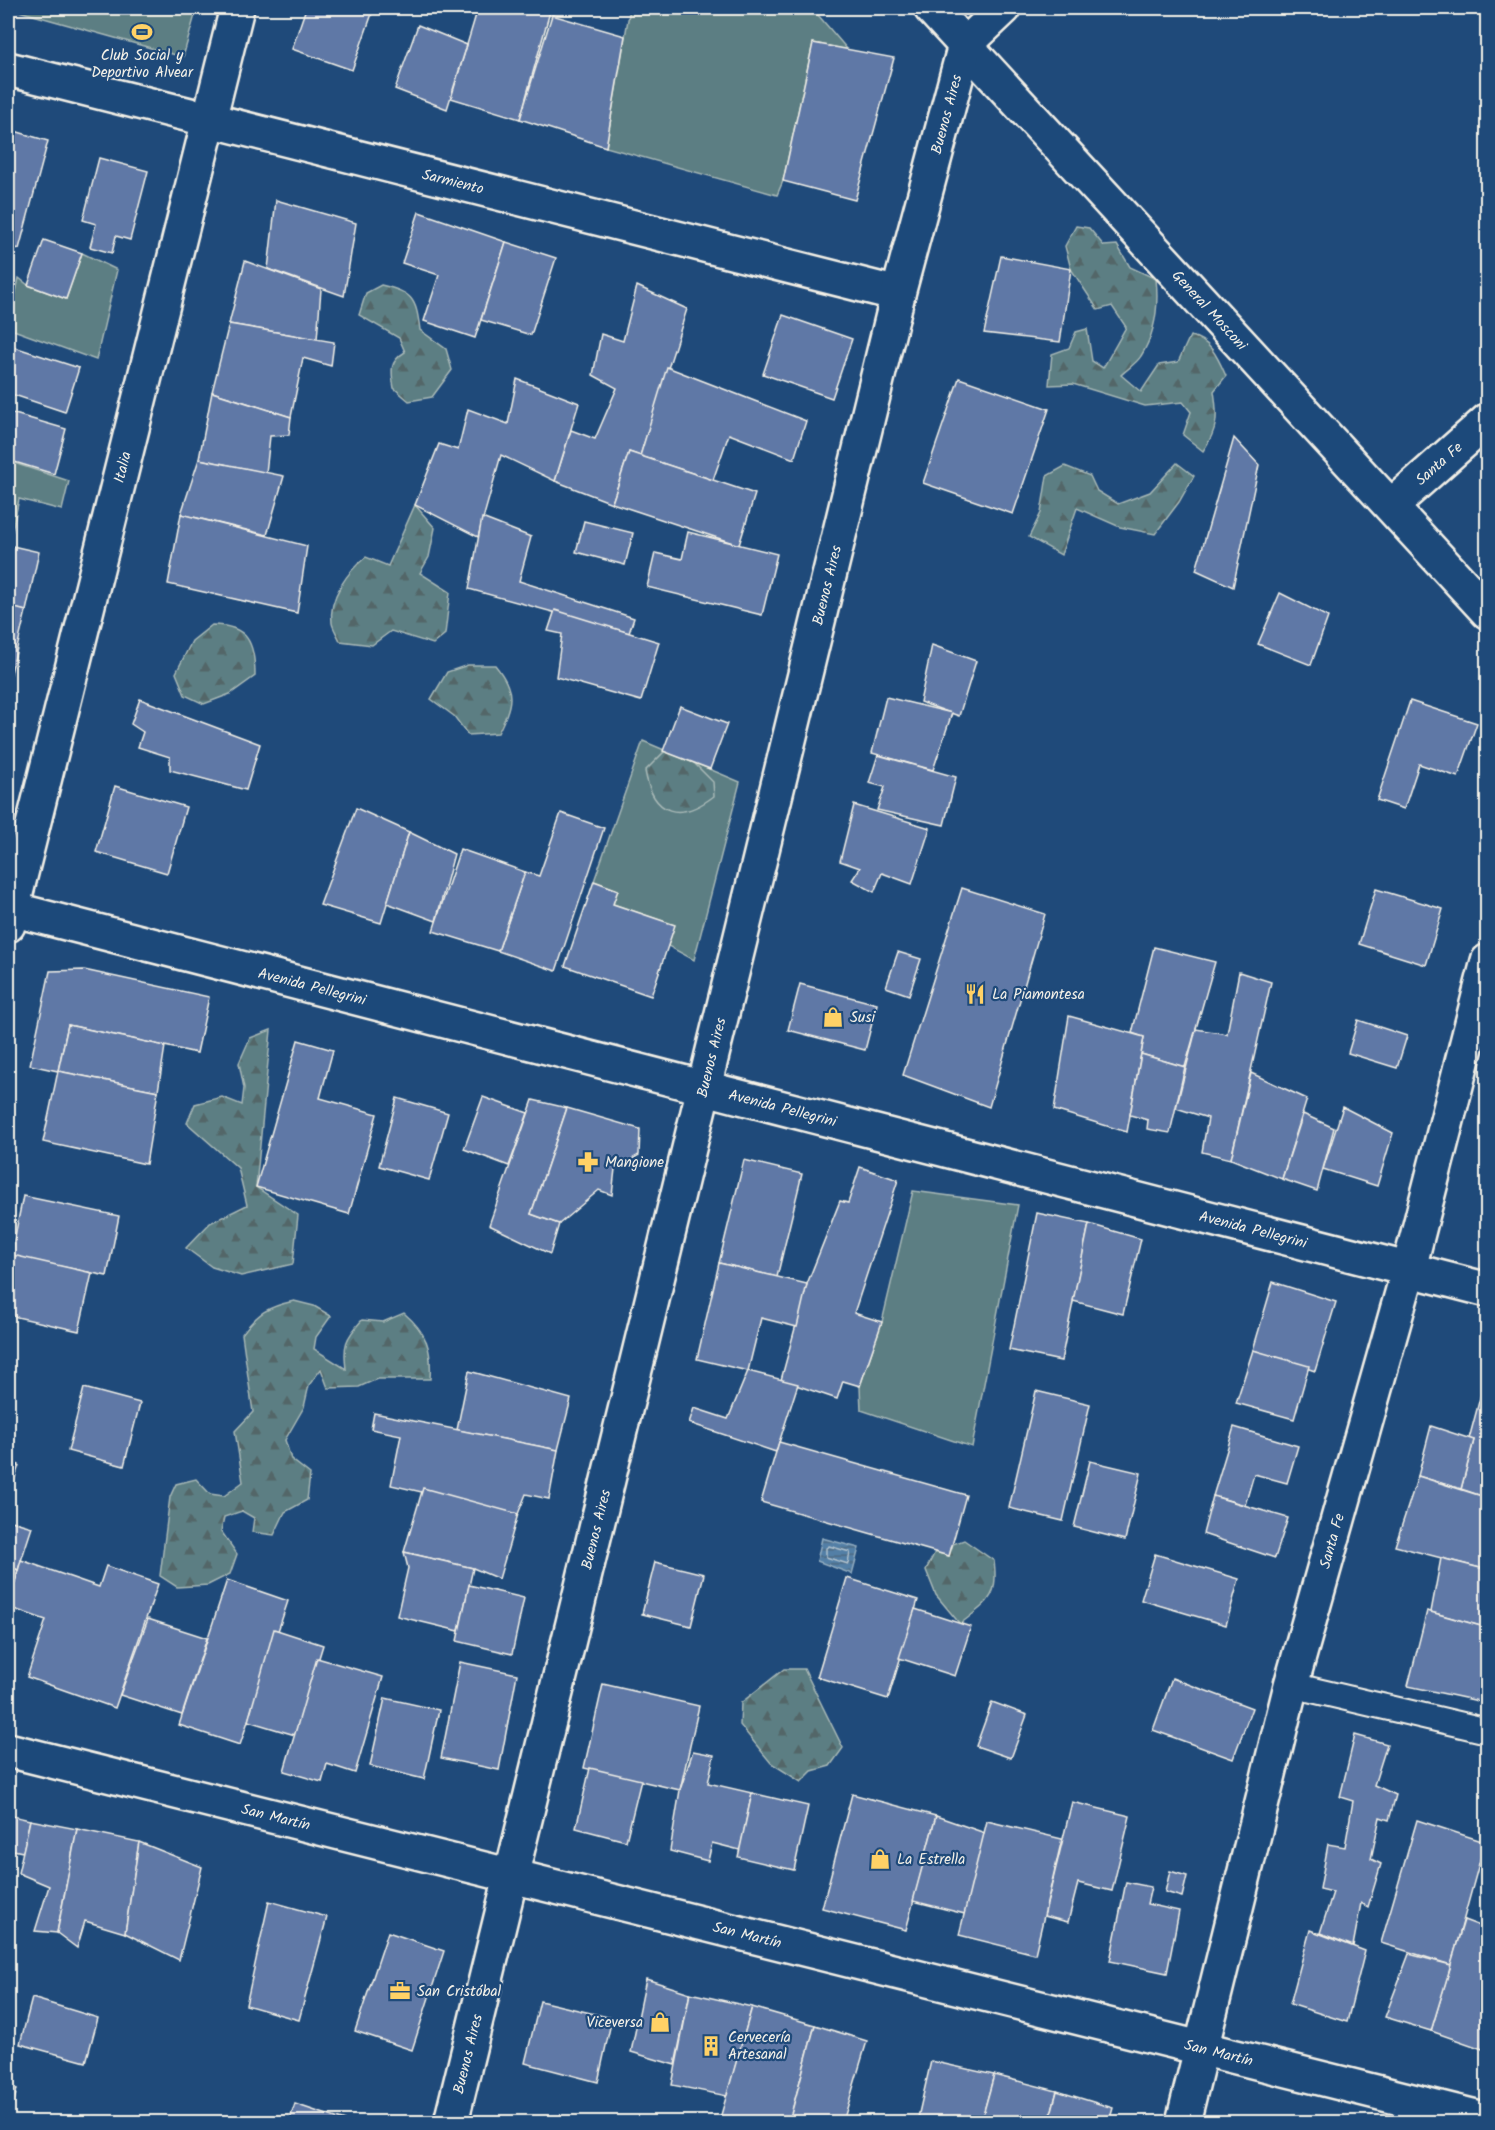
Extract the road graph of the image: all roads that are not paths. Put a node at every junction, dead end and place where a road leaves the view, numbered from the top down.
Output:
1 (237, 8) edge
2 (931, 8) edge
3 (1004, 8) edge
4 (965, 45) junction
5 (8, 69) edge
6 (208, 122) junction
7 (898, 294) junction
8 (1488, 420) edge
9 (1391, 506) junction
10 (1488, 612) edge
11 (9, 914) edge
12 (1488, 961) edge
13 (703, 1089) junction
14 (1408, 1272) junction
15 (1488, 1290) edge
16 (1291, 1685) junction
17 (1488, 1731) edge
18 (8, 1750) edge
19 (511, 1876) junction
20 (1201, 2047) junction
21 (1488, 2120) edge
22 (451, 2122) edge
23 (1183, 2122) edge

1 - 6 street, Italia
2 - 4 street, General Mosconi
3 - 4 street
4 - 7 street, Buenos Aires
4 - 9 street, General Mosconi
5 - 6 street, Sarmiento
6 - 7 street, Sarmiento
6 - 11 street, Italia
7 - 13 street, Buenos Aires
8 - 9 street, Santa Fe
9 - 10 street, General Mosconi
11 - 13 street, Avenida Pellegrini
12 - 14 street, Santa Fe
13 - 14 street, Avenida Pellegrini
13 - 19 street, Buenos Aires
14 - 15 street, Avenida Pellegrini
14 - 16 street, Santa Fe
16 - 17 lane
16 - 20 street, Santa Fe
18 - 19 street, San Martín
19 - 20 street, San Martín
19 - 22 street, Buenos Aires
20 - 21 street, San Martín
20 - 23 street, Santa Fe

